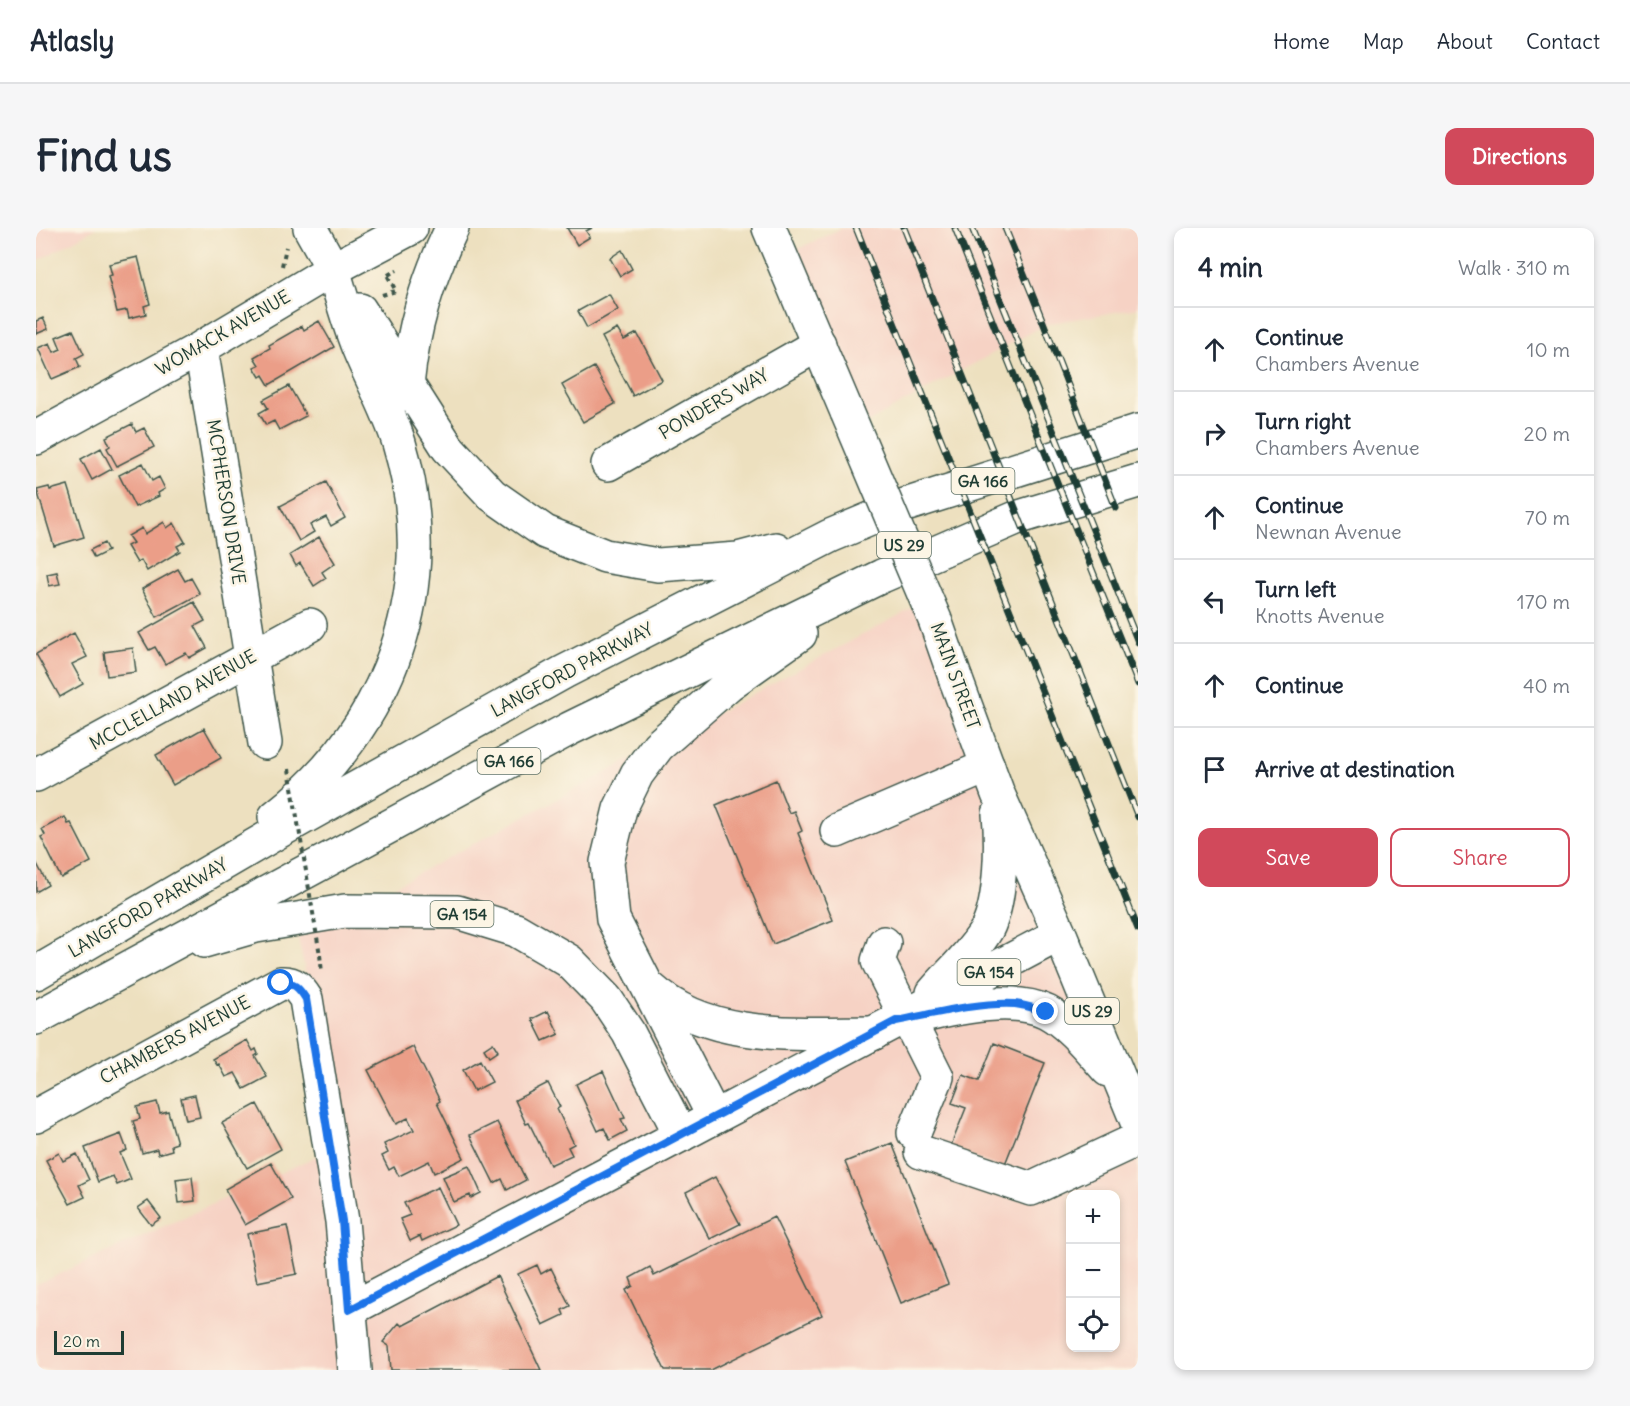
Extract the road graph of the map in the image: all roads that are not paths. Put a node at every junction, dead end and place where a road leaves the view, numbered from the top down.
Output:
1 (411, 228) edge
2 (452, 228) edge
3 (769, 228) edge
4 (298, 238) edge
5 (333, 268) junction
6 (819, 344) junction
7 (201, 348) junction
8 (407, 385) junction
9 (1138, 431) edge
10 (36, 438) edge
11 (608, 464) dead end
12 (1138, 481) edge
13 (830, 536) junction
14 (882, 576) junction
15 (310, 625) dead end
16 (251, 657) junction
17 (266, 743) dead end
18 (36, 775) edge
19 (993, 780) junction
20 (837, 831) dead end
21 (133, 917) junction
22 (1060, 934) junction
23 (884, 943) dead end
24 (142, 959) junction
25 (36, 973) edge
26 (646, 985) junction
27 (36, 1018) edge
28 (900, 1019) junction
29 (1124, 1088) junction
30 (36, 1116) edge
31 (714, 1117) junction
32 (1138, 1124) edge
33 (681, 1135) junction
34 (1138, 1139) edge
35 (349, 1310) junction
36 (355, 1370) edge

1 - 5 main road, WOMACK AVENUE
2 - 8 main road
3 - 6 main road, MAIN STREET / US 29
4 - 5 main road
5 - 7 main road, WOMACK AVENUE
5 - 8 main road
5 - 21 main road
6 - 11 main road, PONDERS WAY
6 - 19 main road, MAIN STREET / US 29, bridge
7 - 10 main road, WOMACK AVENUE
7 - 16 main road, MCPHERSON DRIVE
8 - 13 main road
9 - 13 main road, LANGFORD PARKWAY / GA 166
12 - 14 main road, GA 166
13 - 21 main road, LANGFORD PARKWAY / GA 166
14 - 24 main road, GA 166
14 - 26 main road
15 - 16 main road, MCCLELLAND AVENUE
16 - 17 main road, MCPHERSON DRIVE
16 - 18 main road, MCCLELLAND AVENUE
19 - 20 main road
19 - 22 main road, MAIN STREET / US 29
19 - 28 main road
21 - 25 main road, LANGFORD PARKWAY
22 - 28 main road, GA 154
22 - 29 main road, MAIN STREET / US 29
23 - 28 main road
24 - 27 main road, GA 154
24 - 33 main road, GA 154
26 - 28 main road
26 - 31 main road
28 - 29 main road
28 - 31 main road, GA 154
28 - 34 main road
29 - 32 main road, MAIN STREET / US 29
30 - 35 main road, CHAMBERS AVENUE
31 - 33 main road, GA 154
33 - 35 main road
35 - 36 main road, CHAMBERS AVENUE

